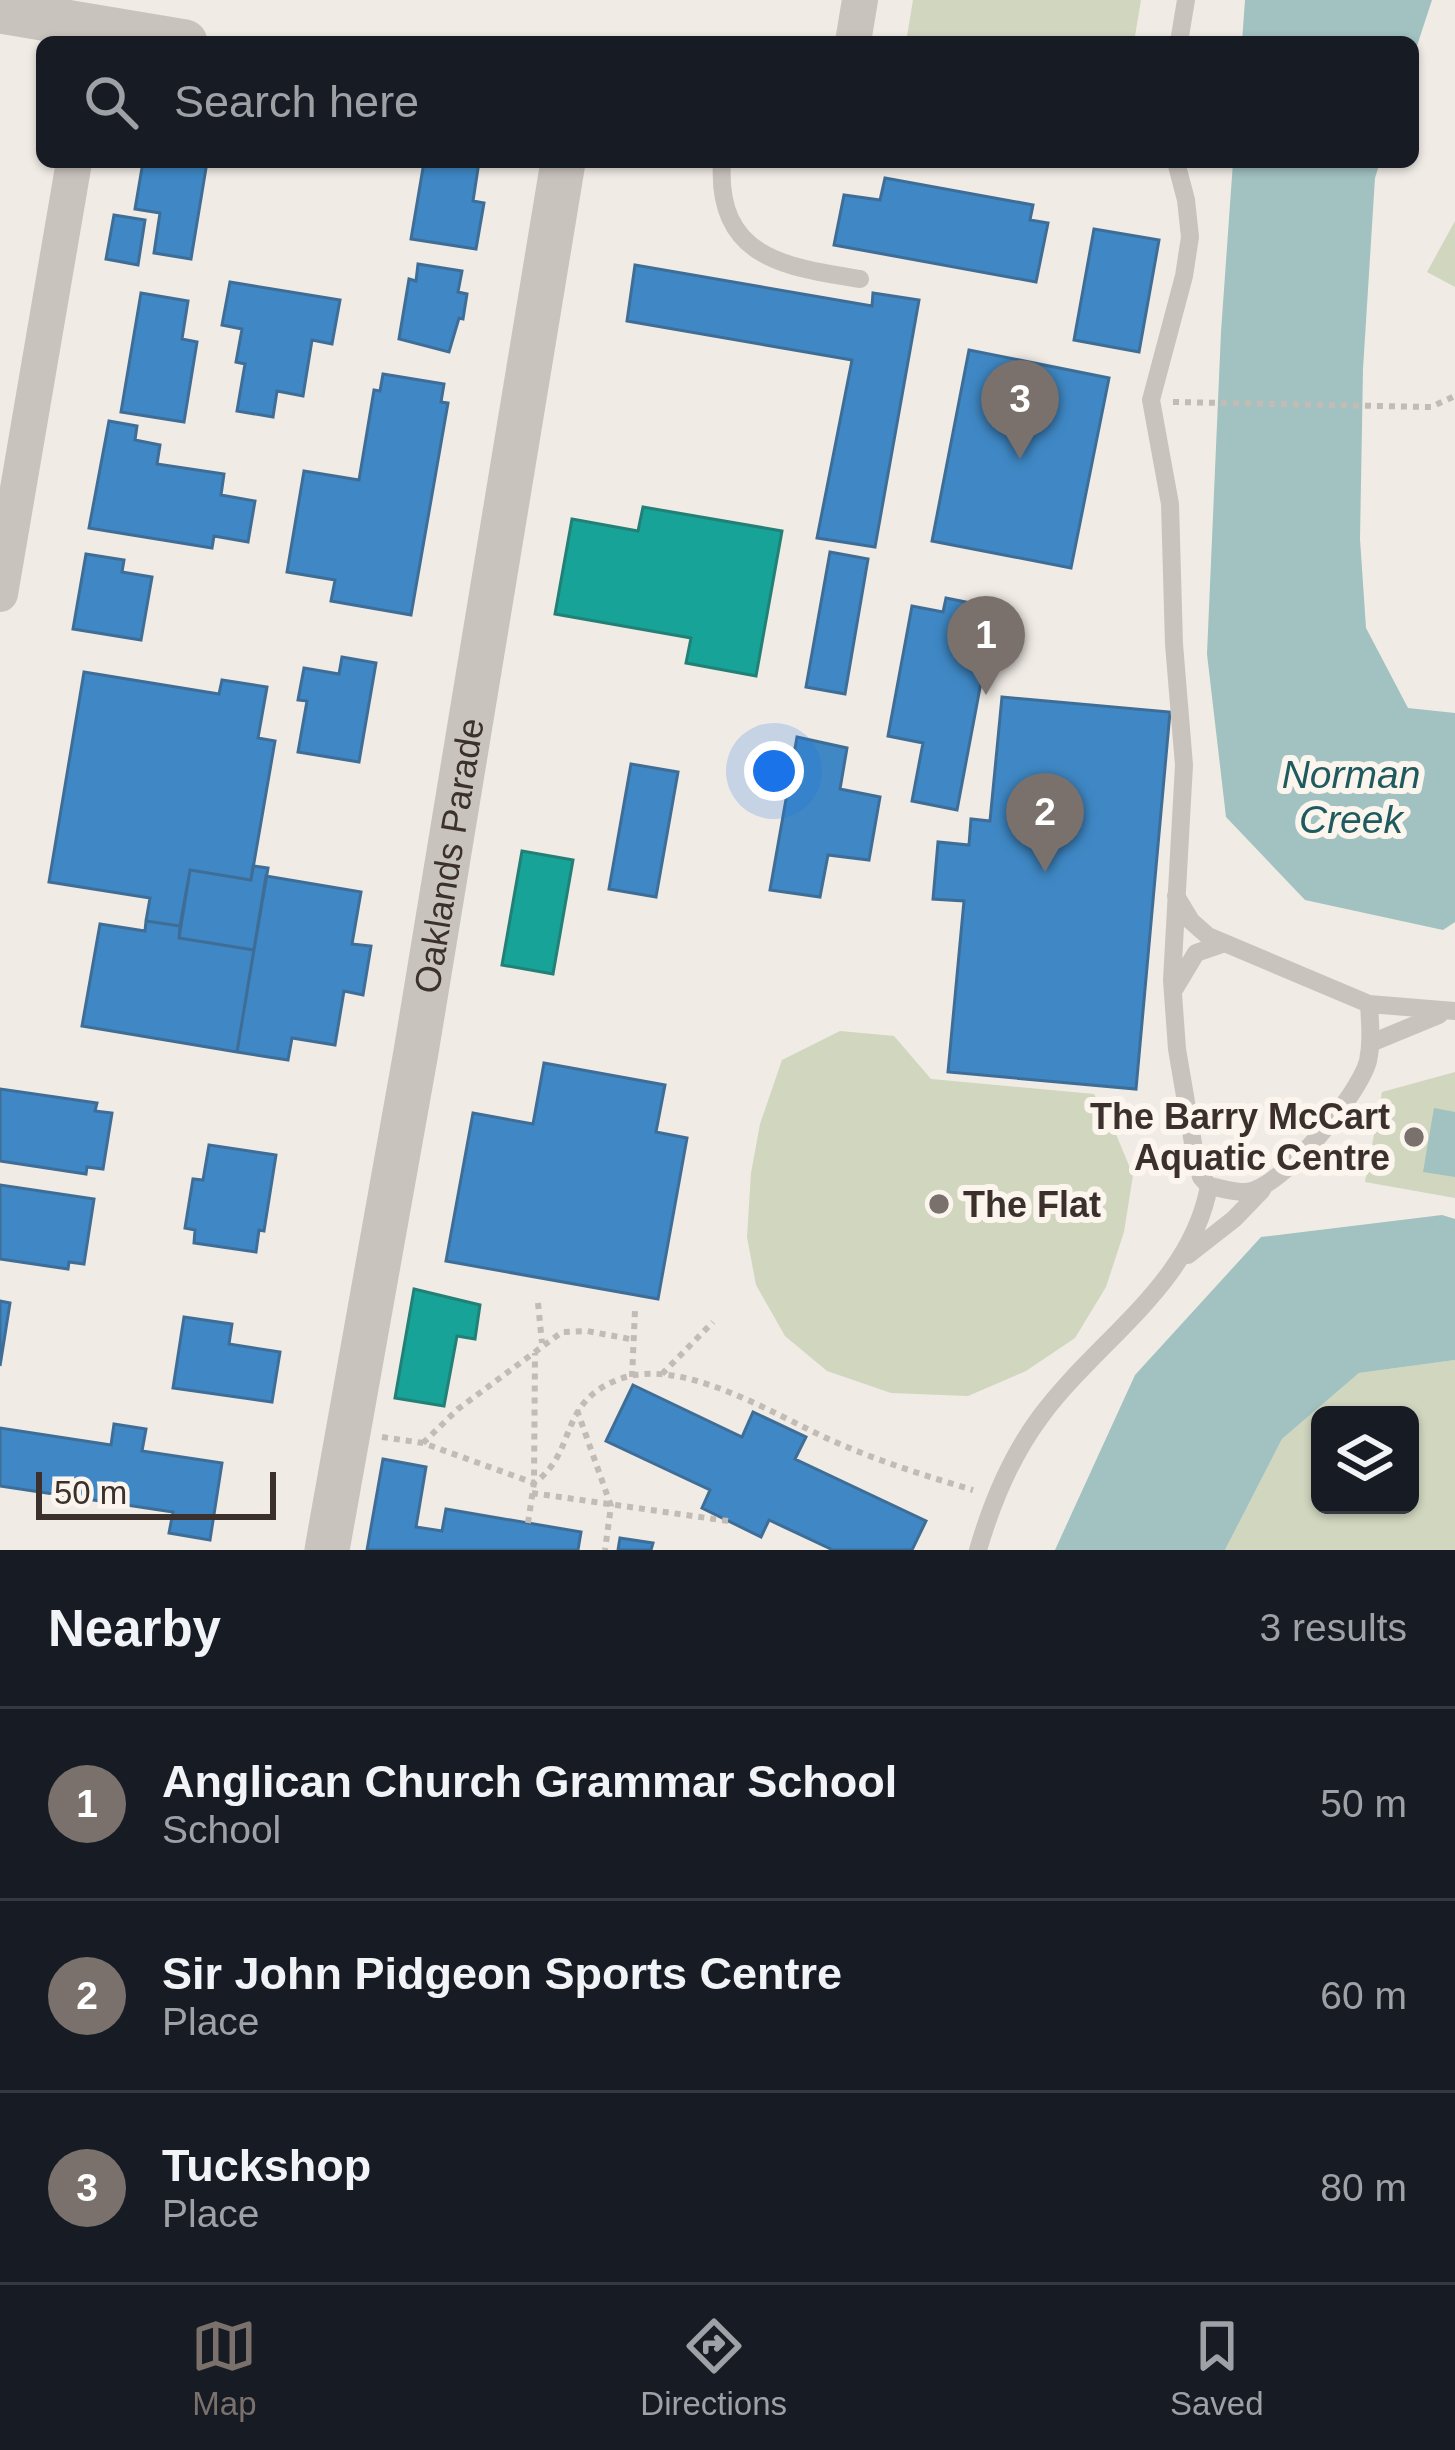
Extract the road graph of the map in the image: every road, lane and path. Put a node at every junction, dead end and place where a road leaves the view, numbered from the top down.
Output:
1 (860, 0) edge
2 (1186, 0) edge
3 (0, 11) edge
4 (96, 35) edge
5 (854, 36) edge
6 (1180, 36) edge
7 (73, 168) edge
8 (562, 168) edge
9 (722, 168) edge
10 (1178, 168) edge
11 (860, 279) dead end
12 (1455, 397) edge
13 (1201, 406) dead end
14 (0, 594) edge
15 (1176, 896) junction
16 (1225, 943) junction
17 (1173, 992) junction
18 (1369, 1004) junction
19 (1452, 1011) edge
20 (1371, 1042) junction
21 (1267, 1185) junction
22 (1209, 1186) junction
23 (1179, 1262) junction
24 (538, 1304) dead end
25 (635, 1310) dead end
26 (713, 1322) dead end
27 (635, 1340) junction
28 (542, 1343) junction
29 (535, 1352) junction
30 (662, 1374) junction
31 (632, 1377) junction
32 (577, 1410) junction
33 (372, 1435) dead end
34 (423, 1443) junction
35 (533, 1483) junction
36 (532, 1493) junction
37 (994, 1497) junction
38 (611, 1506) junction
39 (728, 1521) dead end
40 (528, 1523) dead end
41 (327, 1550) edge
42 (605, 1550) edge
43 (978, 1550) edge

1 - 5 street
2 - 6 lane
3 - 4 street
7 - 14 street
8 - 41 street, Oaklands Parade
9 - 11 lane
10 - 15 lane
12 - 13 path
15 - 16 lane
15 - 17 lane
16 - 17 lane
16 - 18 lane
17 - 22 lane
18 - 19 lane
18 - 20 lane
19 - 20 lane
20 - 21 lane
21 - 22 lane
21 - 23 lane
22 - 23 lane
23 - 37 lane
24 - 28 path
25 - 27 path
26 - 30 path
27 - 28 path
27 - 31 path
28 - 29 path
29 - 34 path
29 - 35 path
30 - 31 path
30 - 37 path
31 - 32 path
32 - 35 path
32 - 38 path
33 - 34 path
34 - 35 path
35 - 36 path
36 - 38 path
36 - 40 path
37 - 43 lane
38 - 39 path
38 - 42 path

